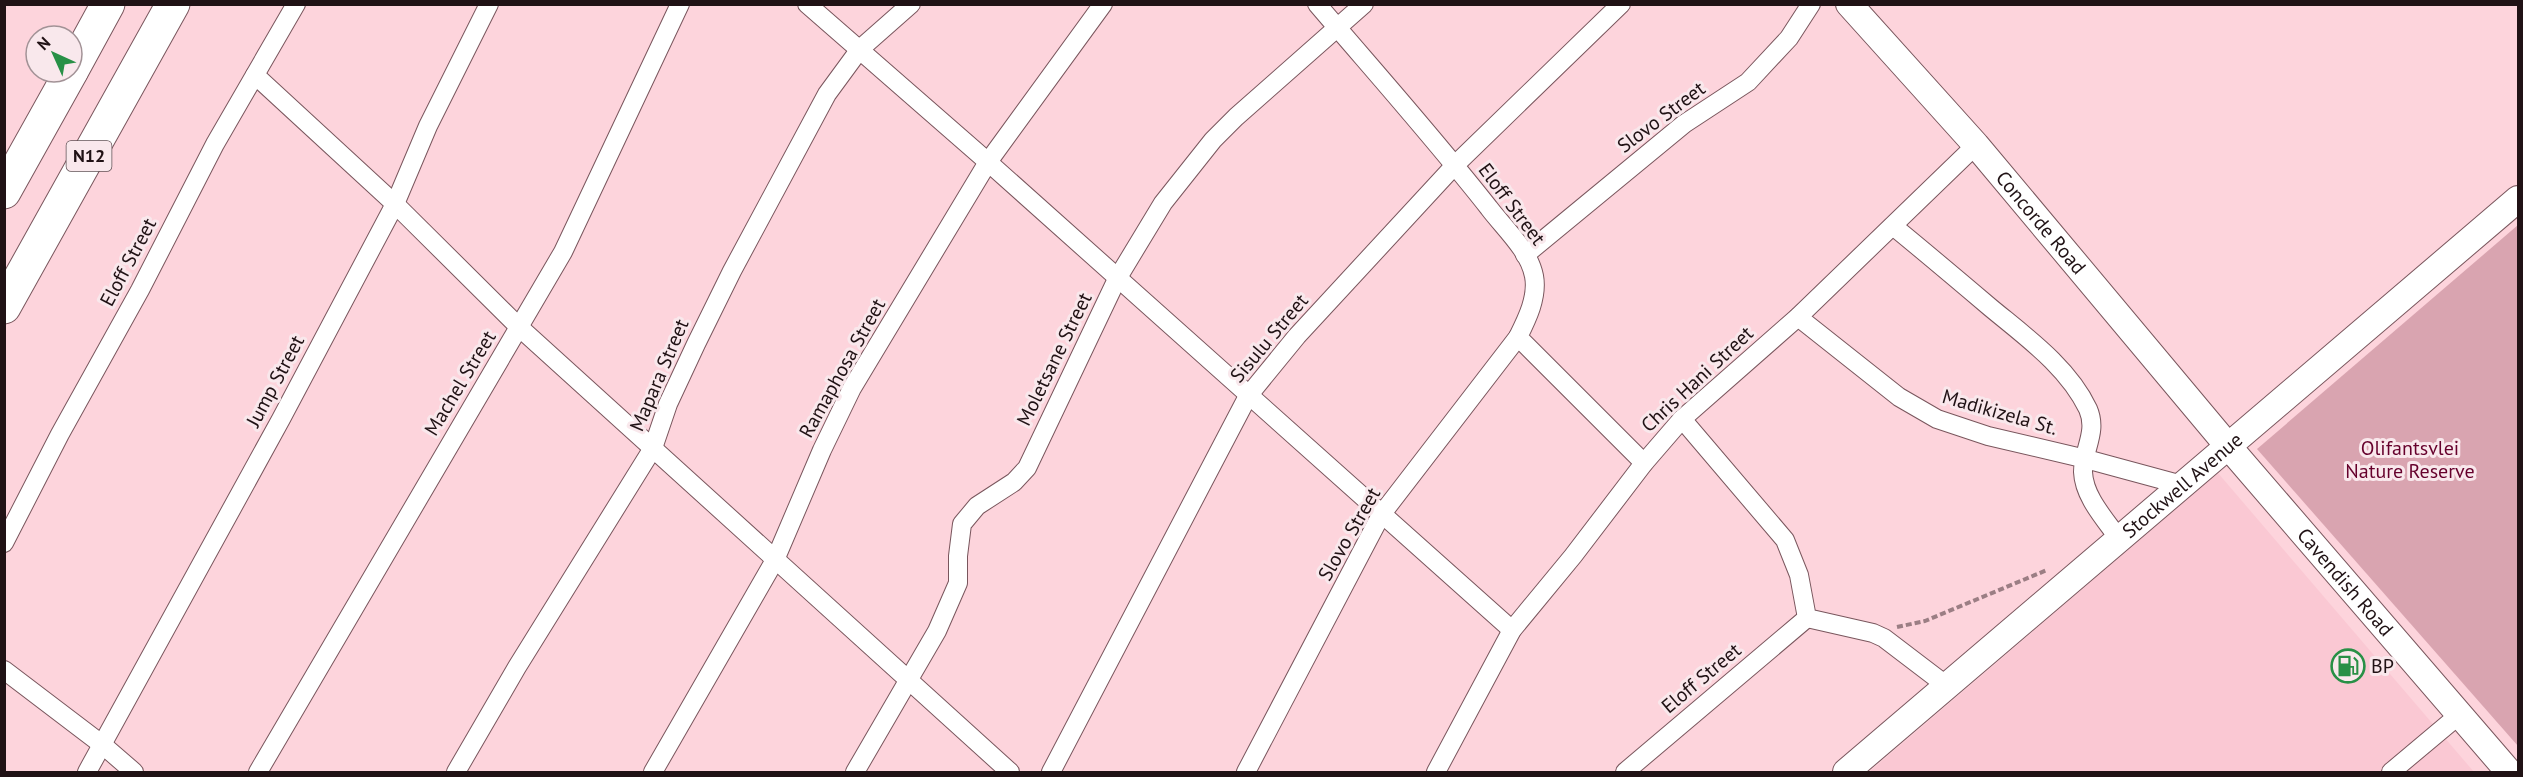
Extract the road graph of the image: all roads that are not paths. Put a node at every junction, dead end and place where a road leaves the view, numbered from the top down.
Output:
1 (108, 4) edge
2 (172, 4) edge
3 (296, 4) edge
4 (489, 4) edge
5 (680, 4) edge
6 (807, 4) edge
7 (911, 4) edge
8 (1103, 4) edge
9 (1317, 4) edge
10 (1364, 4) edge
11 (1622, 4) edge
12 (1811, 4) edge
13 (1850, 4) edge
14 (1337, 28) junction
15 (84, 49) edge
16 (860, 49) junction
17 (255, 75) junction
18 (65, 84) edge
19 (1976, 145) junction
20 (988, 162) junction
21 (1455, 165) junction
22 (4, 192) edge
23 (2518, 199) edge
24 (395, 204) junction
25 (1893, 226) junction
26 (1526, 255) junction
27 (1117, 279) junction
28 (4, 307) edge
29 (1798, 316) junction
30 (519, 327) junction
31 (1518, 337) junction
32 (1248, 396) junction
33 (1682, 419) junction
34 (2229, 446) junction
35 (653, 448) junction
36 (2086, 459) junction
37 (1644, 463) junction
38 (2182, 485) junction
39 (1381, 515) junction
40 (2119, 539) junction
41 (4, 543) edge
42 (775, 560) junction
43 (1807, 618) junction
44 (1512, 630) junction
45 (4, 670) edge
46 (908, 681) junction
47 (1947, 686) junction
48 (2459, 715) junction
49 (104, 746) junction
50 (87, 772) edge
51 (134, 772) edge
52 (258, 772) edge
53 (456, 772) edge
54 (653, 772) edge
55 (855, 772) edge
56 (1010, 772) edge
57 (1051, 772) edge
58 (1246, 772) edge
59 (1436, 772) edge
60 (1625, 772) edge
61 (1846, 772) edge
62 (2391, 772) edge
63 (2509, 772) edge

1 - 15 highway
2 - 28 highway, N12
3 - 17 street, Eloff Street
4 - 24 street, Jump Street
5 - 30 street, Machel Street
6 - 16 street
7 - 16 street, Mapara Street
8 - 20 street, Ramaphosa Street
9 - 14 street, Eloff Street
10 - 14 street, Moletsane Street
11 - 21 street, Sisulu Street
12 - 26 street, Slovo Street
13 - 19 street, Concorde Road
14 - 21 street, Eloff Street
14 - 27 street, Moletsane Street
16 - 20 street
16 - 35 street, Mapara Street
17 - 24 street
17 - 41 street, Eloff Street
18 - 22 highway
19 - 25 street, Chris Hani Street
19 - 34 street, Concorde Road
20 - 27 street
20 - 42 street, Ramaphosa Street
21 - 26 street, Eloff Street
21 - 32 street, Sisulu Street
23 - 34 street, Stockwell Avenue
24 - 30 street
24 - 49 street, Jump Street
25 - 29 street, Chris Hani Street
25 - 36 street
26 - 31 street, Eloff Street
27 - 32 street
27 - 46 street, Moletsane Street
29 - 33 street, Chris Hani Street
29 - 36 street, Madikizela St.
30 - 35 street
30 - 52 street, Machel Street
31 - 37 street
31 - 39 street, Slovo Street
32 - 39 street
32 - 57 street, Sisulu Street
33 - 37 street, Chris Hani Street
33 - 43 street
34 - 38 street, Stockwell Avenue
34 - 48 street, Cavendish Road
35 - 42 street
35 - 53 street, Mapara Street
36 - 38 street, Madikizela St.
36 - 40 street
37 - 44 street, Chris Hani Street
38 - 40 street, Stockwell Avenue
39 - 44 street
39 - 58 street, Slovo Street
40 - 47 street, Stockwell Avenue
42 - 46 street
42 - 54 street, Ramaphosa Street
43 - 47 street
43 - 60 street, Eloff Street
44 - 59 street, Chris Hani Street
45 - 49 street
46 - 55 street, Moletsane Street
46 - 56 street
47 - 61 street, Stockwell Avenue
48 - 62 street
48 - 63 street, Cavendish Road
49 - 50 street, Jump Street
49 - 51 street

